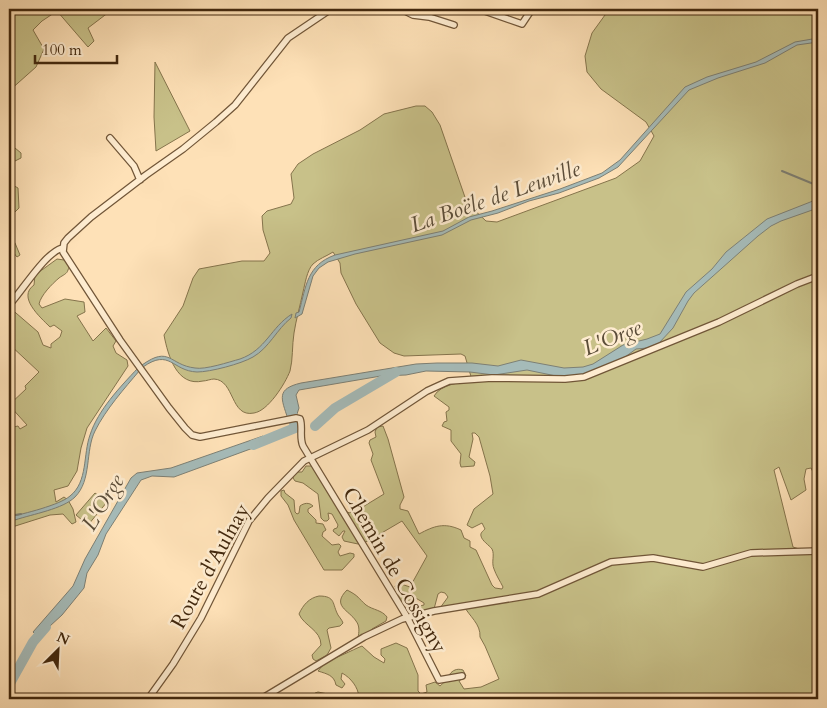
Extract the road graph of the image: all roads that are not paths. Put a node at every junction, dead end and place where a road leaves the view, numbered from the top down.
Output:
1 (331, 9) edge
2 (401, 9) edge
3 (479, 9) edge
4 (532, 9) edge
5 (454, 25) dead end
6 (110, 138) dead end
7 (140, 180) junction
8 (62, 248) junction
9 (818, 276) edge
10 (9, 305) edge
11 (311, 457) junction
12 (818, 551) edge
13 (407, 617) junction
14 (462, 676) dead end
15 (148, 699) edge
16 (261, 699) edge

1 - 7 street
2 - 5 street
3 - 4 street
6 - 7 street
7 - 8 street
8 - 10 street
8 - 11 street, Chemin de Cossigny
9 - 11 street, Route d'Aulnay
11 - 13 street, Chemin de Cossigny
11 - 15 street, Route d'Aulnay
12 - 13 street
13 - 14 street, Chemin de Cossigny
13 - 16 street

